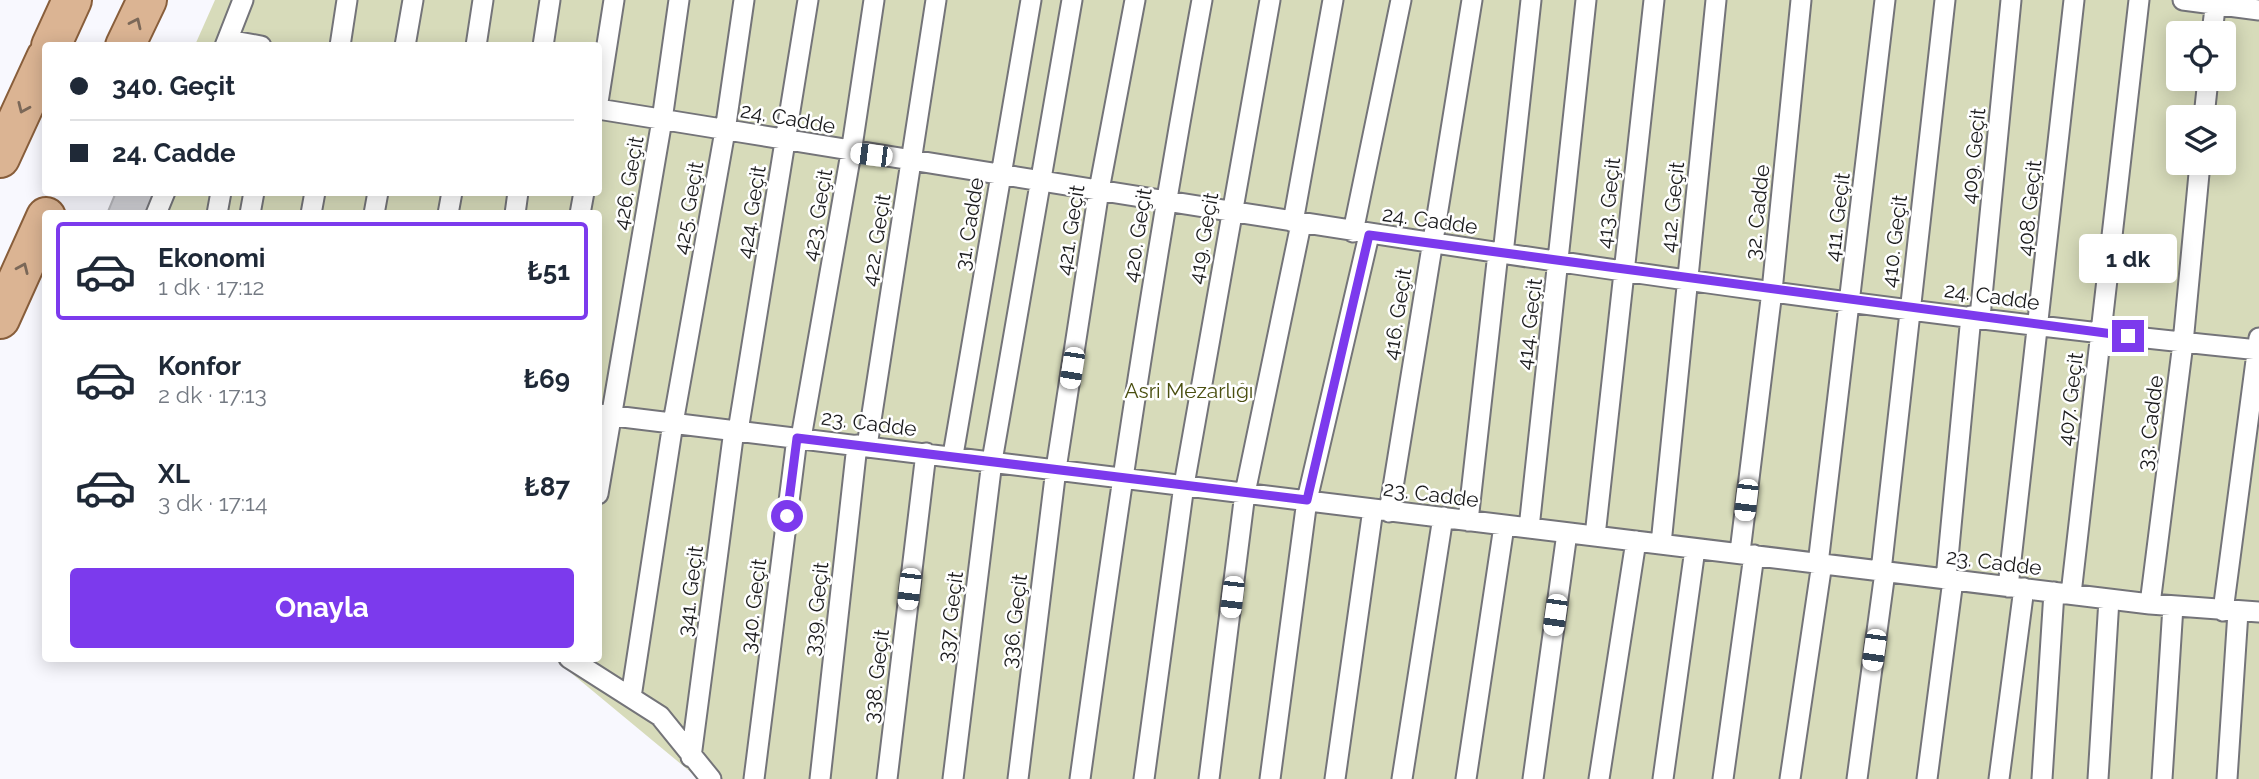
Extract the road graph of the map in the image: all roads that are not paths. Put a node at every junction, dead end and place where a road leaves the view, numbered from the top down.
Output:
1 (72, 0) edge
2 (146, 0) edge
3 (243, 0) edge
4 (347, 0) edge
5 (413, 0) edge
6 (483, 0) edge
7 (550, 0) edge
8 (614, 0) edge
9 (679, 0) edge
10 (744, 0) edge
11 (808, 0) edge
12 (874, 0) edge
13 (936, 0) edge
14 (1031, 0) edge
15 (1072, 0) edge
16 (1135, 0) edge
17 (1202, 0) edge
18 (1269, 0) edge
19 (1333, 0) edge
20 (1401, 0) edge
21 (1472, 0) edge
22 (1531, 0) edge
23 (1586, 0) edge
24 (1654, 0) edge
25 (1716, 0) edge
26 (1801, 0) edge
27 (1885, 0) edge
28 (1945, 0) edge
29 (2011, 0) edge
30 (2074, 0) edge
31 (2138, 0) edge
32 (2183, 0) edge
33 (2215, 2) edge
34 (2259, 10) edge
35 (2213, 21) edge
36 (53, 42) edge
37 (127, 42) edge
38 (226, 42) edge
39 (341, 42) edge
40 (406, 42) edge
41 (477, 42) edge
42 (544, 42) edge
43 (42, 67) edge
44 (602, 76) edge
45 (602, 110) edge
46 (662, 120) junction
47 (725, 131) junction
48 (785, 141) junction
49 (851, 153) junction
50 (0, 158) edge
51 (911, 160) junction
52 (1000, 175) junction
53 (2199, 175) edge
54 (1038, 181) junction
55 (1099, 190) junction
56 (1165, 200) junction
57 (1230, 211) junction
58 (1297, 223) junction
59 (42, 224) edge
60 (1361, 234) junction
61 (1431, 245) junction
62 (1500, 253) junction
63 (1559, 261) junction
64 (1624, 271) junction
65 (1688, 279) junction
66 (1772, 291) junction
67 (1850, 301) junction
68 (1909, 309) junction
69 (1975, 316) junction
70 (0, 319) edge
71 (2040, 326) junction
72 (2101, 333) junction
73 (2183, 343) junction
74 (2259, 346) edge
75 (604, 415) edge
76 (673, 423) junction
77 (736, 430) junction
78 (799, 438) junction
79 (602, 441) edge
80 (862, 445) junction
81 (926, 453) junction
82 (953, 455) junction
83 (992, 461) junction
84 (1056, 469) junction
85 (1122, 478) junction
86 (1184, 485) junction
87 (1245, 493) junction
88 (1307, 500) junction
89 (1381, 510) junction
90 (1443, 517) junction
91 (1468, 521) junction
92 (1504, 526) junction
93 (1529, 528) junction
94 (1567, 533) junction
95 (1595, 536) junction
96 (1636, 541) junction
97 (1661, 544) junction
98 (1695, 549) junction
99 (1747, 554) junction
100 (1820, 564) junction
101 (1883, 571) junction
102 (1949, 580) junction
103 (2016, 587) junction
104 (2062, 593) junction
105 (2109, 599) junction
106 (2150, 604) junction
107 (2173, 606) junction
108 (2231, 612) junction
109 (2259, 612) edge
110 (577, 662) edge
111 (631, 698) junction
112 (691, 757) junction
113 (712, 779) edge
114 (754, 779) edge
115 (820, 779) edge
116 (887, 779) edge
117 (953, 779) edge
118 (1018, 779) edge
119 (1080, 779) edge
120 (1144, 779) edge
121 (1209, 779) edge
122 (1270, 779) edge
123 (1335, 779) edge
124 (1402, 779) edge
125 (1466, 779) edge
126 (1533, 779) edge
127 (1599, 779) edge
128 (1663, 779) edge
129 (1723, 779) edge
130 (1790, 779) edge
131 (1857, 779) edge
132 (1927, 779) edge
133 (1999, 779) edge
134 (2042, 779) edge
135 (2098, 779) edge
136 (2162, 779) edge
137 (2227, 779) edge

1 - 36 main road
37 -> 2 main road
3 - 38 lane
4 - 39 lane
5 - 40 lane
6 - 41 lane
7 - 42 lane
8 - 44 lane
9 - 46 lane, 426. Geçit
10 - 47 lane, 425. Geçit
11 - 48 lane, 424. Geçit
12 - 49 lane, 423. Geçit
13 - 51 lane, 422. Geçit
14 - 52 lane, 31. Cadde
15 - 54 lane, 337. Geçit
16 - 55 lane, 421. Geçit
17 - 56 lane, 420. Geçit
18 - 57 lane, 419. Geçit
19 - 58 lane
20 - 60 lane
21 - 61 lane, 416. Geçit
22 - 62 lane
23 - 63 lane, 414. Geçit
24 - 64 lane, 413. Geçit
25 - 65 lane, 412. Geçit
26 - 66 lane, 32. Cadde
27 - 67 lane, 411. Geçit
28 - 68 lane, 410. Geçit
29 - 69 lane, 409. Geçit
30 - 71 lane, 408. Geçit
31 - 72 lane, 407. Geçit
32 - 33 lane
33 - 34 lane
33 - 35 lane
43 -> 50 main road
45 - 46 lane, 24. Cadde
46 - 47 lane, 24. Cadde
46 - 75 lane, 426. Geçit
47 - 48 lane, 24. Cadde
47 - 76 lane, 425. Geçit
48 - 49 lane, 24. Cadde
48 - 77 lane, 424. Geçit
49 - 51 lane, 24. Cadde
49 - 78 lane, 423. Geçit
51 - 52 lane, 24. Cadde
51 - 80 lane, 422. Geçit
52 - 54 lane, 24. Cadde
52 - 82 lane, 31. Cadde
53 - 73 lane, 33. Cadde
54 - 55 lane, 24. Cadde
54 - 83 lane, 337. Geçit
55 - 56 lane, 24. Cadde
55 - 84 lane, 421. Geçit
56 - 57 lane, 24. Cadde
56 - 85 lane, 420. Geçit
57 - 58 lane, 24. Cadde
57 - 86 lane, 419. Geçit
58 - 60 lane, 24. Cadde
58 - 87 lane
70 -> 59 main road
60 - 61 lane, 24. Cadde
60 - 88 lane
61 - 62 lane, 24. Cadde
61 - 89 lane, 416. Geçit
62 - 63 lane, 24. Cadde
62 - 91 lane
63 - 64 lane, 24. Cadde
63 - 93 lane, 414. Geçit
64 - 65 lane, 24. Cadde
64 - 95 lane, 413. Geçit
65 - 66 lane, 24. Cadde
65 - 97 lane, 412. Geçit
66 - 67 lane, 24. Cadde
66 - 99 lane, 32. Cadde
67 - 68 lane, 24. Cadde
67 - 100 lane, 411. Geçit
68 - 69 lane, 24. Cadde
68 - 101 lane, 410. Geçit
69 - 71 lane, 24. Cadde
69 - 102 lane, 409. Geçit
71 - 72 lane, 24. Cadde
71 - 103 lane, 408. Geçit
72 - 73 lane, 24. Cadde
72 - 104 lane, 407. Geçit
73 - 74 lane, 24. Cadde
73 - 106 lane, 33. Cadde
74 - 108 lane
75 - 76 lane, 23. Cadde
75 - 79 lane, 426. Geçit
76 - 77 lane, 23. Cadde
76 - 111 lane, 425. Geçit
77 - 78 lane, 23. Cadde
77 - 112 lane, 341. Geçit
78 - 80 lane, 23. Cadde
78 - 114 lane, 340. Geçit
80 - 81 lane, 23. Cadde
80 - 115 lane, 339. Geçit
81 - 82 lane, 23. Cadde
81 - 116 lane, 338. Geçit
82 - 83 lane, 23. Cadde
83 - 84 lane, 23. Cadde
83 - 117 lane, 337. Geçit
84 - 85 lane, 23. Cadde
84 - 118 lane, 336. Geçit
85 - 86 lane, 23. Cadde
85 - 119 lane, 420. Geçit
86 - 87 lane, 23. Cadde
86 - 120 lane, 419. Geçit
87 - 88 lane, 23. Cadde
87 - 121 lane
88 - 89 lane, 23. Cadde
88 - 122 lane
89 - 90 lane, 23. Cadde
89 - 123 lane, 416. Geçit
90 - 91 lane, 23. Cadde
90 - 124 lane
91 - 92 lane, 23. Cadde
92 - 93 lane, 23. Cadde
92 - 125 lane
93 - 94 lane, 23. Cadde
94 - 95 lane, 23. Cadde
94 - 126 lane
95 - 96 lane, 23. Cadde
96 - 97 lane, 23. Cadde
96 - 127 lane
97 - 98 lane, 23. Cadde
98 - 99 lane, 23. Cadde
98 - 128 lane
99 - 100 lane, 23. Cadde
99 - 129 lane, 32. Cadde
100 - 101 lane, 23. Cadde
100 - 130 lane, 411. Geçit
101 - 102 lane, 23. Cadde
101 - 131 lane, 410. Geçit
102 - 103 lane, 23. Cadde
102 - 132 lane, 409. Geçit
103 - 104 lane, 23. Cadde
103 - 133 lane, 408. Geçit
104 - 105 lane, 23. Cadde
104 - 134 lane, 407. Geçit
105 - 106 lane, 23. Cadde
105 - 135 lane
106 - 107 lane, 23. Cadde
107 - 108 lane, 23. Cadde
107 - 136 lane
108 - 109 lane, 23. Cadde
108 - 137 lane
110 - 111 lane
111 - 112 lane
112 - 113 lane

